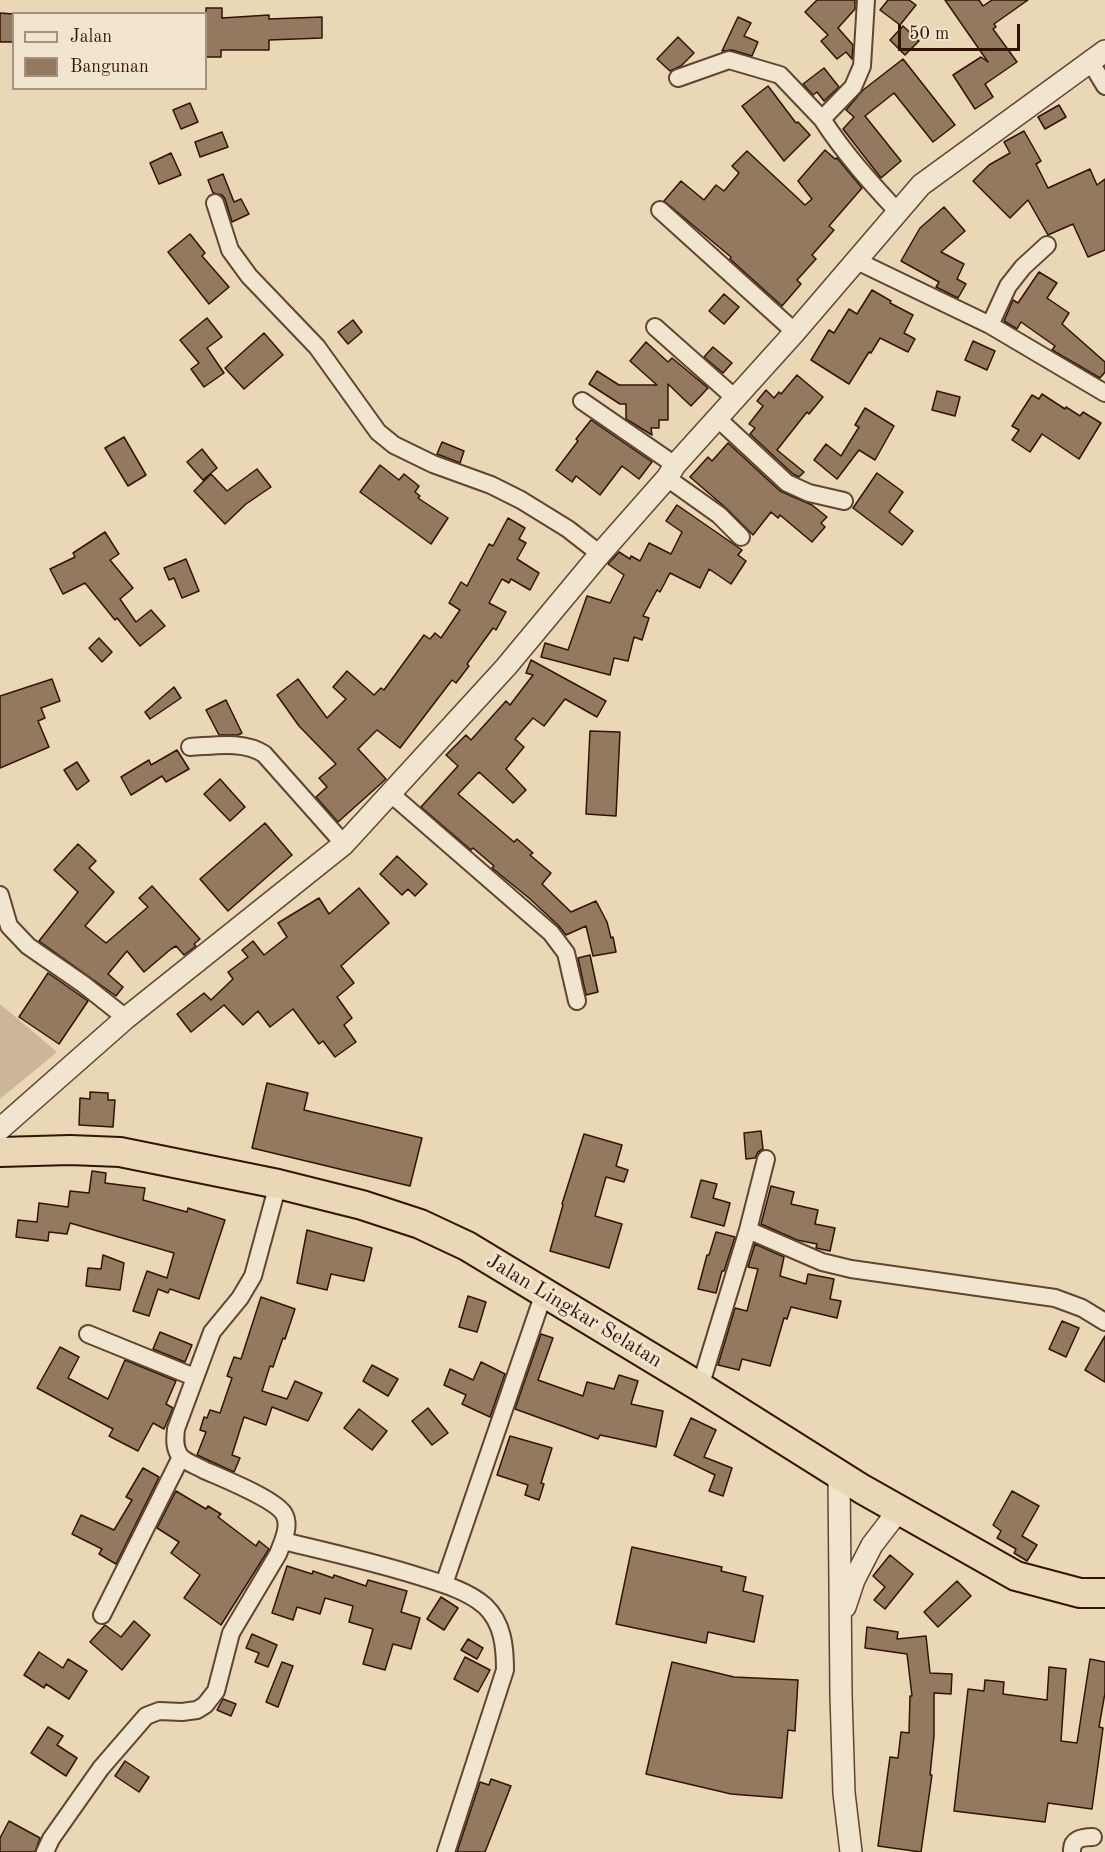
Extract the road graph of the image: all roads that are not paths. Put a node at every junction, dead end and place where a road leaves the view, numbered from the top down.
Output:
1 (866, 0) edge
2 (1098, 56) edge
3 (678, 78) dead end
4 (1105, 86) edge
5 (822, 119) junction
6 (215, 204) dead end
7 (660, 210) dead end
8 (897, 211) junction
9 (1047, 245) dead end
10 (857, 261) junction
11 (990, 326) junction
12 (655, 327) dead end
13 (795, 332) junction
14 (1105, 393) edge
15 (735, 398) junction
16 (582, 400) dead end
17 (717, 418) junction
18 (671, 472) junction
19 (844, 501) dead end
20 (741, 537) dead end
21 (600, 554) junction
22 (190, 747) dead end
23 (391, 794) junction
24 (344, 844) junction
25 (0, 895) edge
26 (578, 1000) dead end
27 (126, 1018) junction
28 (0, 1129) edge
29 (0, 1152) edge
30 (766, 1159) dead end
31 (278, 1184) junction
32 (748, 1230) junction
33 (544, 1293) junction
34 (1105, 1322) edge
35 (88, 1334) dead end
36 (194, 1377) junction
37 (700, 1387) junction
38 (181, 1457) junction
39 (839, 1474) junction
40 (899, 1510) junction
41 (284, 1541) junction
42 (444, 1584) junction
43 (1105, 1593) edge
44 (102, 1615) dead end
45 (840, 1618) junction
46 (1093, 1837) dead end
47 (45, 1852) edge
48 (446, 1852) edge
49 (850, 1852) edge
50 (1072, 1852) edge

1 - 5 street
2 - 4 street
2 - 8 street
3 - 5 street
5 - 8 street
6 - 21 street
7 - 13 street
8 - 10 street
9 - 11 street
10 - 11 street
10 - 13 street
11 - 14 street
12 - 15 street
13 - 15 street
15 - 17 street
16 - 18 street
17 - 18 street
17 - 19 street
18 - 20 street
18 - 21 street
21 - 23 street
22 - 24 street
23 - 24 street
23 - 26 street
24 - 27 street
25 - 27 street
27 - 28 street
29 - 31 highway, Jalan Lingkar Selatan
30 - 32 street
31 - 33 highway, Jalan Lingkar Selatan
31 - 36 street
32 - 34 street
32 - 37 street
33 - 37 highway, Jalan Lingkar Selatan
33 - 42 street
35 - 36 street
36 - 38 street
37 - 39 highway, Jalan Lingkar Selatan
38 - 41 street
38 - 44 street
39 - 40 highway, Jalan Lingkar Selatan
39 - 45 street
40 - 43 highway, Jalan Lingkar Selatan
40 - 45 street
41 - 42 street
41 - 47 street
42 - 48 street
45 - 49 street
46 - 50 street

